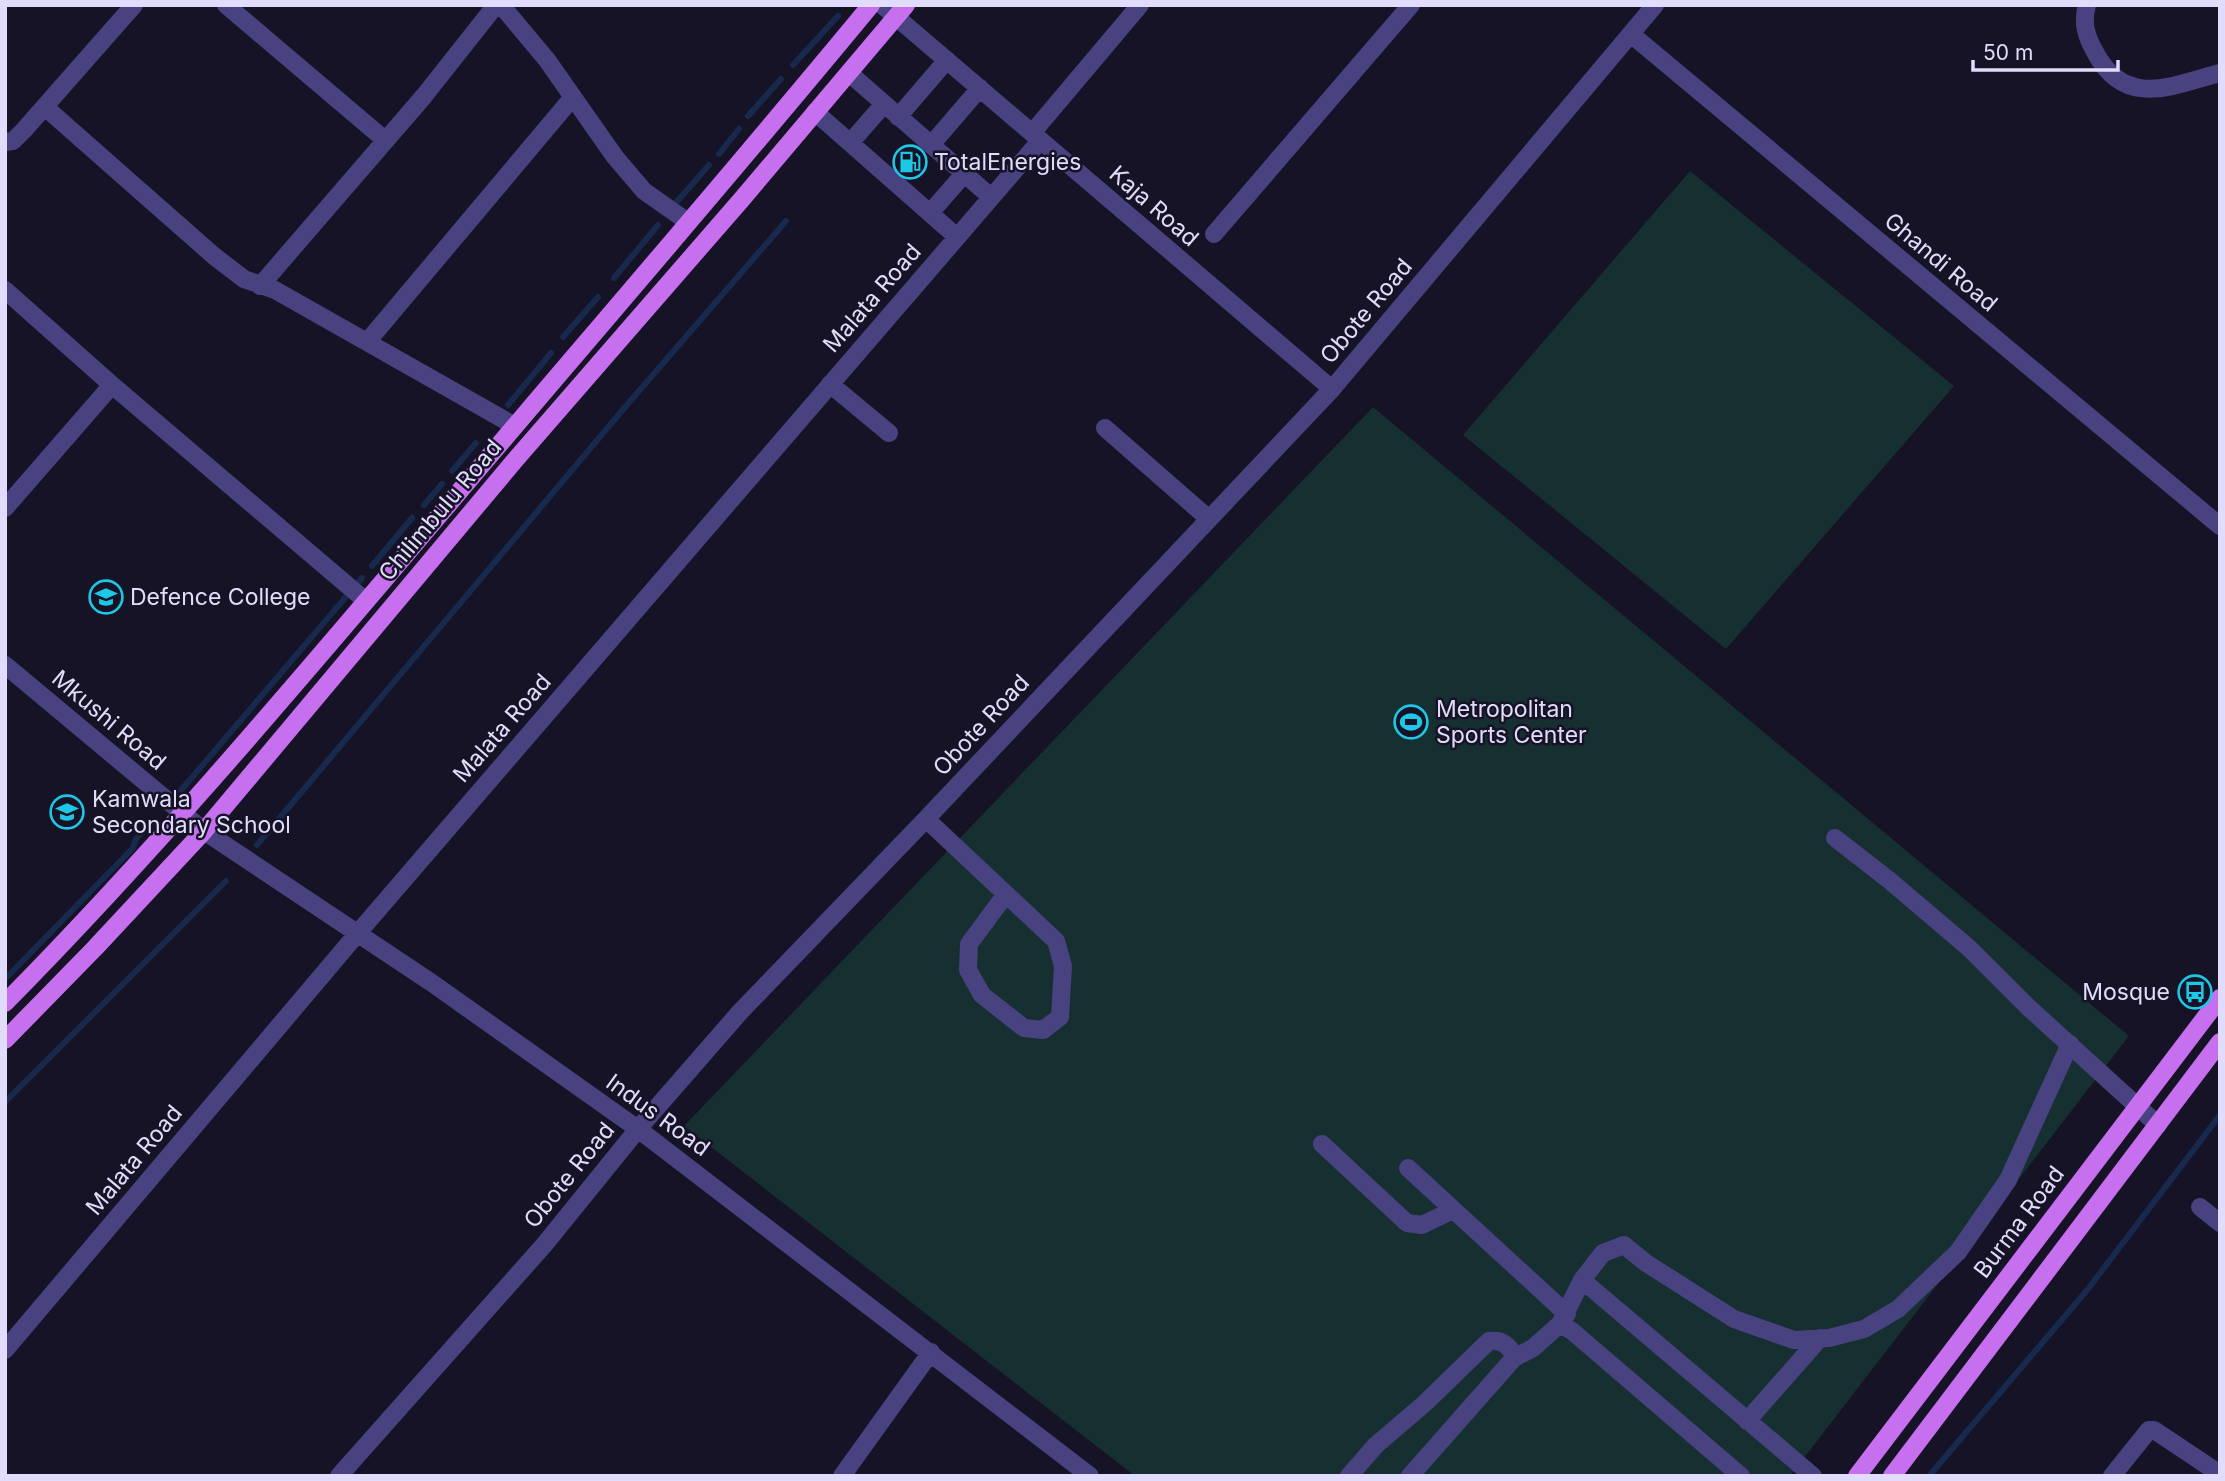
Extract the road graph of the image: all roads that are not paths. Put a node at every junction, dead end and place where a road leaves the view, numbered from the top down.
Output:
1 (135, 5) edge
2 (226, 5) edge
3 (499, 5) edge
4 (871, 5) edge
5 (882, 5) edge
6 (1140, 5) edge
7 (1411, 5) edge
8 (1655, 5) edge
9 (2087, 5) edge
10 (902, 11) edge
11 (1632, 35) junction
12 (947, 60) junction
13 (849, 73) junction
14 (2220, 74) edge
15 (980, 88) junction
16 (573, 97) junction
17 (884, 104) junction
18 (46, 108) junction
19 (815, 112) junction
20 (898, 117) junction
21 (1036, 137) junction
22 (386, 140) junction
23 (850, 143) junction
24 (931, 145) junction
25 (8, 146) edge
26 (964, 174) junction
27 (991, 197) junction
28 (930, 213) junction
29 (688, 222) junction
30 (1214, 234) dead end
31 (957, 237) junction
32 (260, 286) junction
33 (5, 290) edge
34 (368, 342) junction
35 (830, 384) junction
36 (112, 385) junction
37 (1332, 389) junction
38 (515, 426) junction
39 (1105, 428) dead end
40 (889, 433) dead end
41 (5, 508) edge
42 (1209, 519) junction
43 (2220, 526) edge
44 (366, 601) junction
45 (5, 665) edge
46 (182, 813) junction
47 (926, 819) junction
48 (204, 831) junction
49 (1835, 838) dead end
50 (1006, 894) junction
51 (357, 934) junction
52 (2220, 998) edge
53 (5, 1003) edge
54 (5, 1041) edge
55 (2220, 1042) edge
56 (2070, 1044) junction
57 (2137, 1108) junction
58 (2158, 1125) junction
59 (638, 1129) junction
60 (1322, 1144) dead end
61 (1408, 1168) dead end
62 (2200, 1207) dead end
63 (1453, 1210) junction
64 (2220, 1223) edge
65 (1583, 1280) junction
66 (1563, 1319) junction
67 (1820, 1338) junction
68 (5, 1350) edge
69 (931, 1352) junction
70 (1514, 1358) junction
71 (1747, 1421) junction
72 (2220, 1474) edge
73 (340, 1476) edge
74 (842, 1476) edge
75 (1090, 1476) edge
76 (1349, 1476) edge
77 (1410, 1476) edge
78 (1741, 1476) edge
79 (1814, 1476) edge
80 (1857, 1476) edge
81 (1892, 1476) edge
82 (2112, 1476) edge

1 - 18 street
2 - 22 street
3 - 16 street
3 - 22 street
4 - 29 main road, Chilimbulu Road
5 - 10 street, Kaja Road
6 - 21 street, Malata Road
7 - 30 street
8 - 11 street, Obote Road
9 - 14 street
10 - 12 street, Kaja Road
10 - 13 main road, Chilimbulu Road
11 - 37 street, Obote Road
11 - 43 street, Ghandi Road
12 - 15 street, Kaja Road
12 - 20 street
13 - 17 street
13 - 19 main road, Chilimbulu Road
15 - 21 street, Kaja Road
15 - 24 street
16 - 29 street
16 - 34 street
17 - 20 street
17 - 23 street
18 - 25 street
18 - 32 street
19 - 23 street
19 - 48 main road, Chilimbulu Road
20 - 24 street
21 - 27 street, Malata Road
21 - 37 street, Kaja Road
22 - 32 street
23 - 28 street
24 - 26 street
26 - 27 street
26 - 28 street
27 - 31 street, Malata Road
28 - 31 street
29 - 38 main road, Chilimbulu Road
31 - 35 street, Malata Road
32 - 34 street
33 - 36 street
34 - 38 street
35 - 40 street
35 - 51 street, Malata Road
36 - 41 street
36 - 44 street
37 - 42 street, Obote Road
38 - 44 main road, Chilimbulu Road
39 - 42 street
42 - 47 street, Obote Road
44 - 46 main road, Chilimbulu Road
45 - 46 street, Mkushi Road
46 - 48 street, Indus Road
46 - 53 main road, Chilimbulu Road
47 - 50 street
47 - 59 street, Obote Road
48 - 51 street, Indus Road
48 - 54 main road, Chilimbulu Road
49 - 56 street
50 - 50 street
51 - 59 street, Indus Road
51 - 68 street, Malata Road
52 - 57 main road, Burma Road
55 - 58 main road
56 - 57 street
56 - 67 street
57 - 58 street
57 - 80 main road, Burma Road
58 - 81 main road
59 - 69 street, Indus Road
59 - 73 street, Obote Road
60 - 63 street
61 - 63 street
62 - 64 street
63 - 66 street
65 - 66 street
65 - 67 street
65 - 71 street
66 - 70 street
66 - 78 street
67 - 71 street
69 - 74 street
69 - 75 street, Indus Road
70 - 76 street
70 - 77 street
71 - 79 street
72 - 82 street

